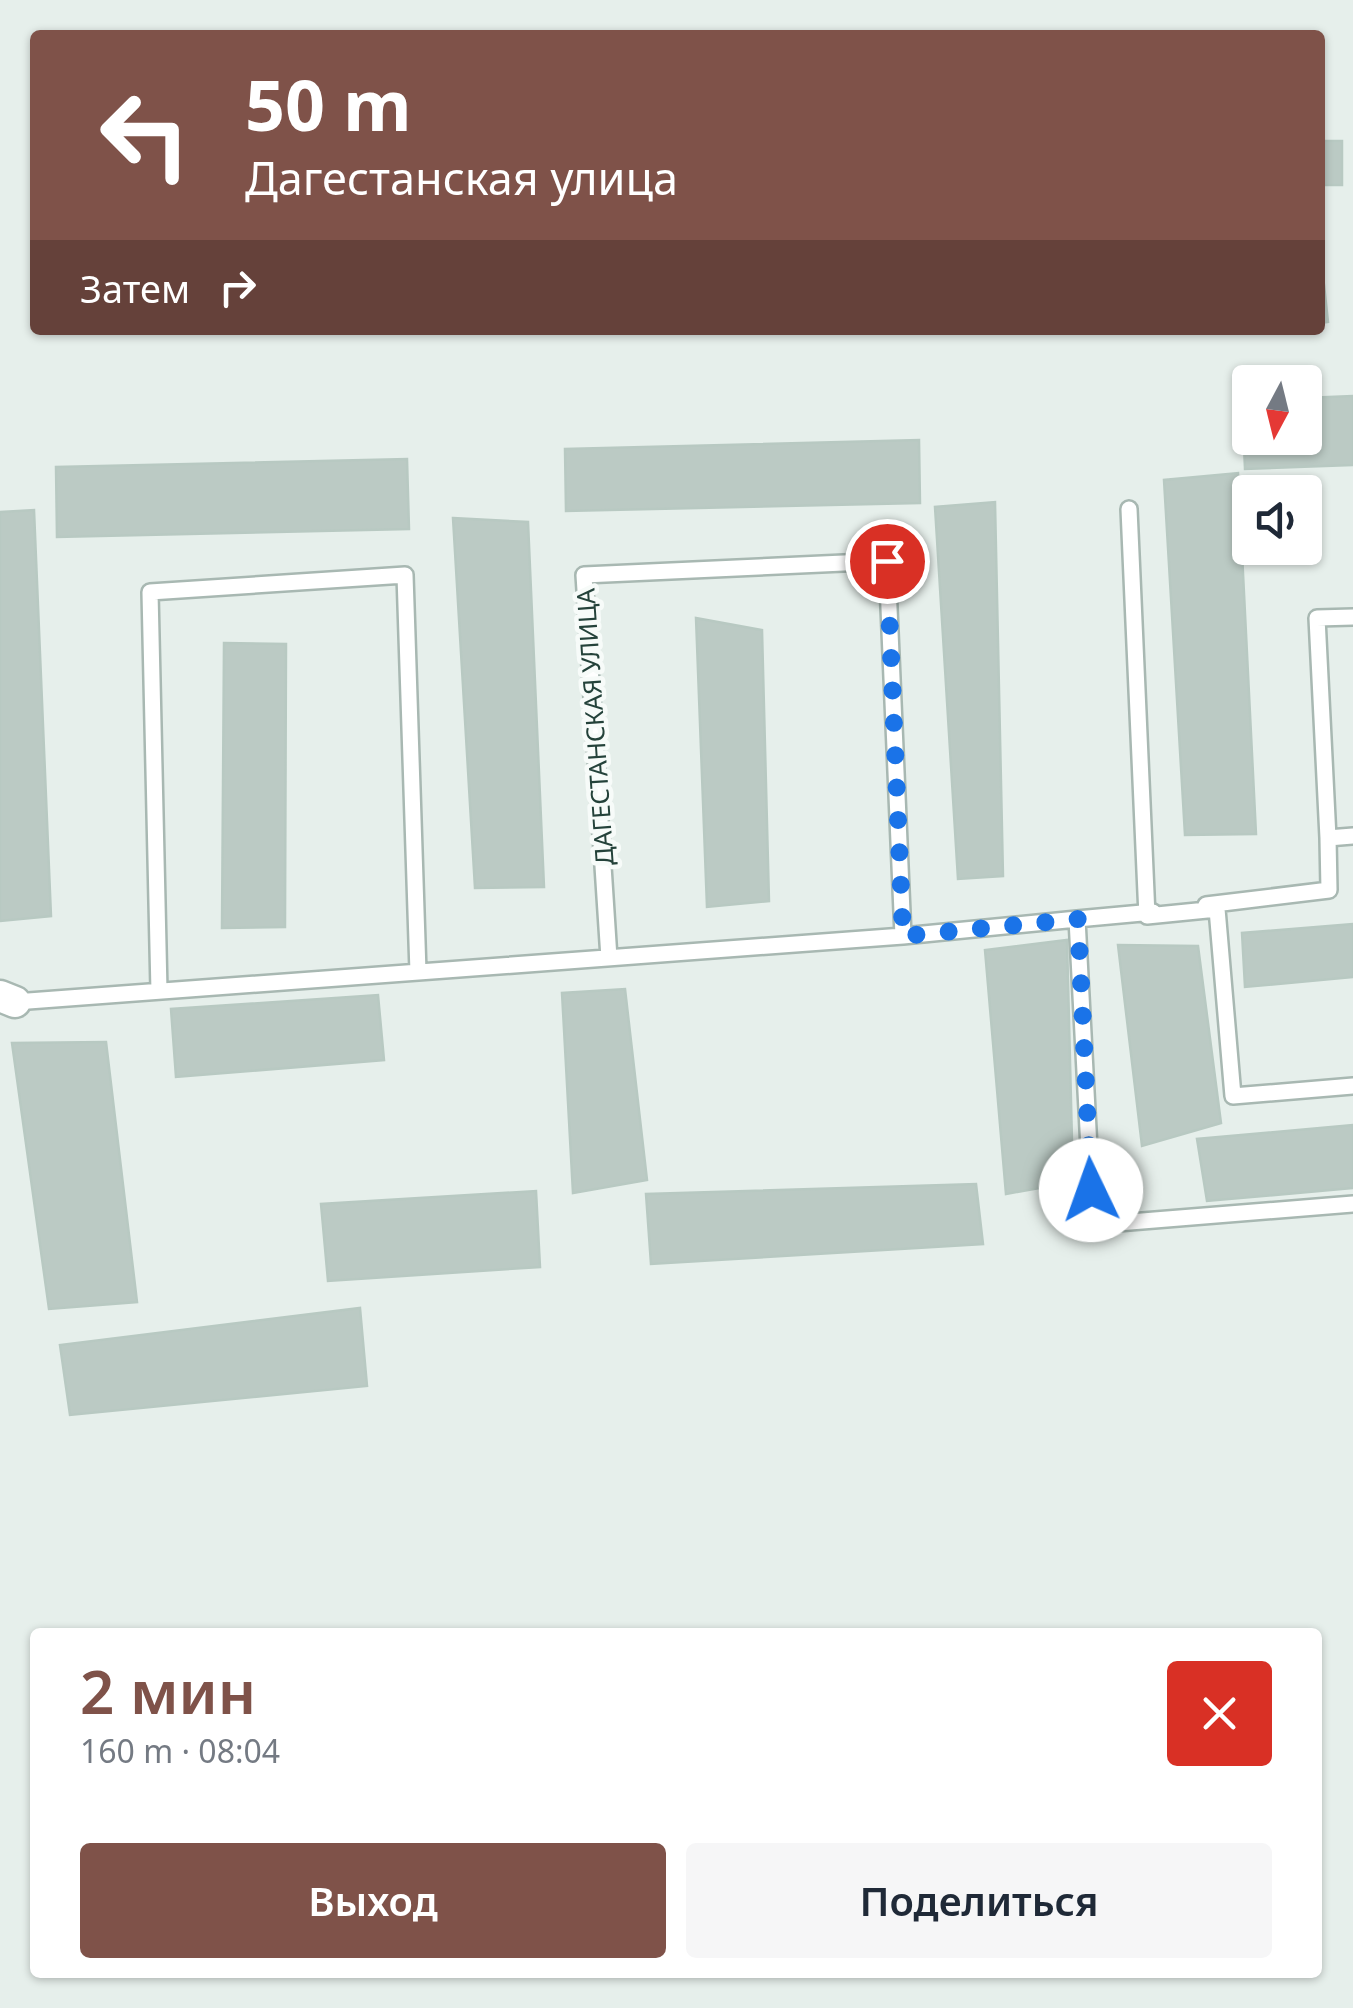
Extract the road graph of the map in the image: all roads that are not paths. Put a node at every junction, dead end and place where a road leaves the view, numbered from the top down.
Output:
1 (1129, 509) dead end
2 (1353, 616) edge
3 (1353, 836) edge
4 (1328, 838) junction
5 (1147, 912) junction
6 (1078, 919) junction
7 (903, 936) junction
8 (609, 958) junction
9 (418, 972) junction
10 (158, 992) junction
11 (8, 999) edge
12 (1353, 1086) edge
13 (1353, 1204) edge

1 - 5 lane
2 - 4 lane
3 - 4 lane
4 - 5 lane
5 - 6 lane
5 - 12 lane
6 - 7 lane
6 - 13 lane
7 - 8 lane
7 - 8 lane, ДАГЕСТАНСКАЯ УЛИЦА
8 - 9 lane
9 - 10 lane
9 - 10 lane
10 - 11 lane

